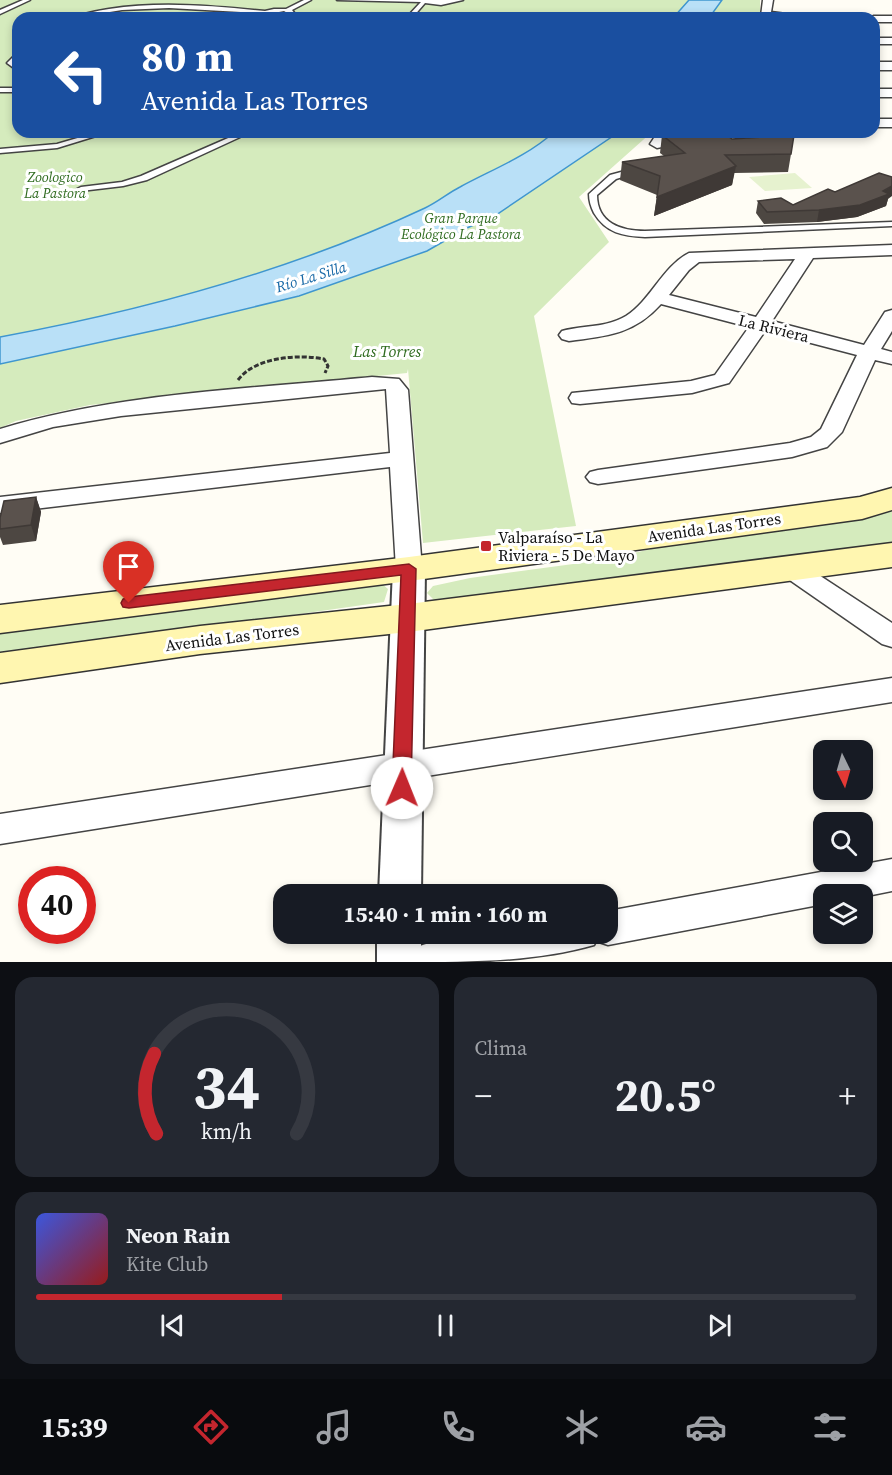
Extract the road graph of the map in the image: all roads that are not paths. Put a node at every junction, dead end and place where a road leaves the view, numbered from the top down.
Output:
1 (27, 0) edge
2 (155, 0) edge
3 (308, 0) edge
4 (340, 0) edge
5 (414, 0) edge
6 (460, 0) edge
7 (423, 3) junction
8 (0, 12) edge
9 (92, 12) edge
10 (249, 12) edge
11 (290, 12) edge
12 (415, 12) edge
13 (85, 138) edge
14 (234, 138) edge
15 (0, 151) edge
16 (645, 167) edge
17 (81, 189) dead end
18 (892, 224) edge
19 (892, 250) edge
20 (807, 253) junction
21 (661, 293) junction
22 (892, 316) edge
23 (763, 320) junction
24 (569, 335) dead end
25 (882, 350) edge
26 (580, 398) dead end
27 (0, 436) edge
28 (403, 459) junction
29 (598, 477) dead end
30 (892, 499) edge
31 (0, 506) edge
32 (892, 555) edge
33 (790, 568) junction
34 (409, 569) junction
35 (408, 618) junction
36 (0, 619) edge
37 (892, 637) edge
38 (0, 668) edge
39 (892, 690) edge
40 (402, 767) junction
41 (0, 829) edge
42 (892, 875) edge
43 (400, 884) edge
44 (618, 926) edge
45 (399, 944) edge
46 (522, 944) edge
47 (399, 962) edge
48 (425, 962) edge

1 - 8 lane
2 - 9 lane
2 - 10 lane
3 - 11 lane
4 - 5 lane
5 - 7 lane
6 - 7 lane
7 - 12 lane
13 - 15 lane
14 - 17 lane
16 - 18 lane
19 - 20 street
20 - 21 street
20 - 23 street
21 - 23 street, La Riviera
21 - 24 street
22 - 25 street
23 - 25 street, La Riviera
23 - 26 street
25 - 29 street
27 - 28 street
28 - 31 street
28 - 34 street
30 - 34 main road, Avenida Las Torres
32 - 33 main road, Avenida Las Torres
33 - 35 main road, Avenida Las Torres
33 - 37 street
34 - 35 street
34 - 36 main road, Avenida Las Torres
35 - 38 main road, Avenida Las Torres
35 - 40 street
39 - 40 street
40 - 41 street
40 - 43 street
42 - 44 street
45 - 47 street
46 - 48 street

